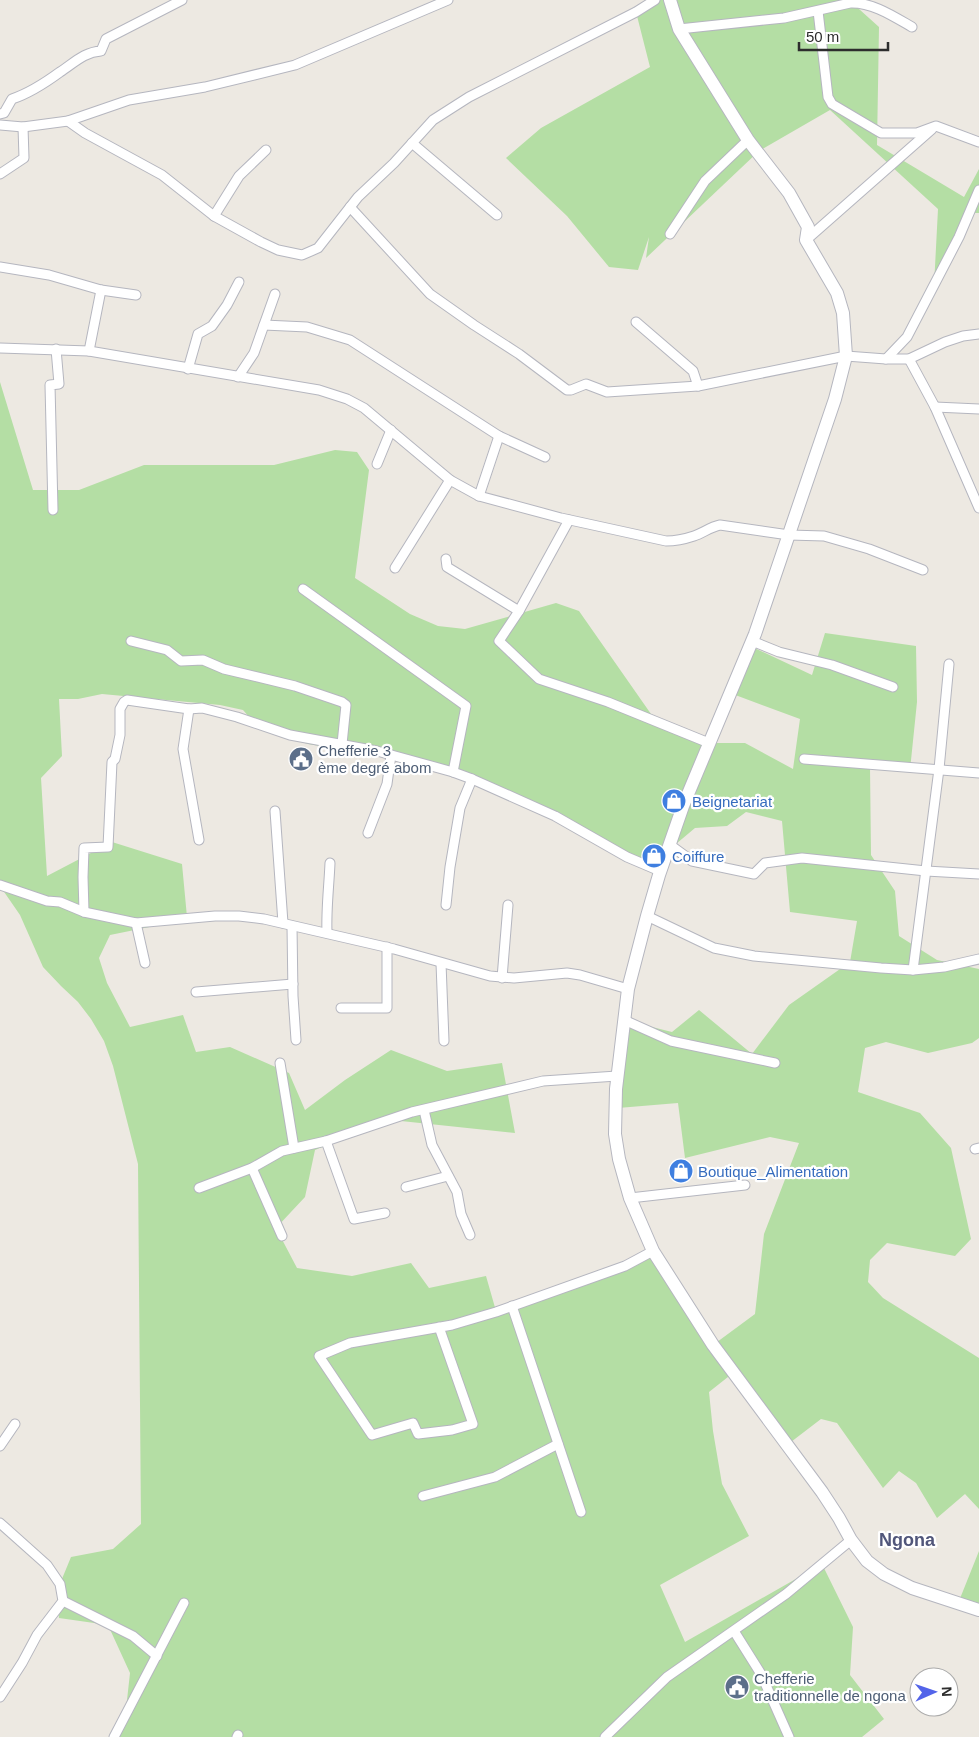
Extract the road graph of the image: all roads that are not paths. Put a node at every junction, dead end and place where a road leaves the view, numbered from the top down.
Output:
1 (182, 0) edge
2 (448, 0) edge
3 (655, 0) edge
4 (670, 0) edge
5 (850, 1) edge
6 (818, 11) junction
7 (912, 27) dead end
8 (679, 29) junction
9 (0, 114) edge
10 (68, 121) junction
11 (0, 125) edge
12 (936, 126) junction
13 (23, 127) junction
14 (748, 140) junction
15 (979, 142) edge
16 (412, 143) junction
17 (266, 150) dead end
18 (0, 174) edge
19 (979, 190) edge
20 (350, 207) junction
21 (497, 215) dead end
22 (214, 216) junction
23 (670, 234) dead end
24 (806, 240) junction
25 (0, 267) edge
26 (239, 282) dead end
27 (101, 290) junction
28 (275, 294) dead end
29 (136, 295) dead end
30 (636, 322) dead end
31 (264, 325) junction
32 (979, 334) edge
33 (0, 348) edge
34 (56, 349) junction
35 (89, 351) junction
36 (846, 356) junction
37 (886, 359) junction
38 (909, 359) junction
39 (188, 369) junction
40 (238, 377) junction
41 (698, 386) junction
42 (935, 407) junction
43 (979, 409) edge
44 (391, 430) junction
45 (499, 436) junction
46 (545, 457) dead end
47 (377, 464) dead end
48 (450, 480) junction
49 (479, 496) junction
50 (979, 508) edge
51 (53, 510) dead end
52 (569, 520) junction
53 (790, 535) junction
54 (446, 559) dead end
55 (395, 568) dead end
56 (923, 570) dead end
57 (303, 590) dead end
58 (519, 611) junction
59 (131, 641) dead end
60 (752, 641) junction
61 (949, 664) dead end
62 (893, 687) dead end
63 (190, 709) junction
64 (709, 743) junction
65 (342, 744) junction
66 (391, 755) junction
67 (804, 759) dead end
68 (939, 769) junction
69 (453, 772) junction
70 (979, 773) edge
71 (472, 779) junction
72 (275, 811) dead end
73 (368, 833) dead end
74 (198, 840) dead end
75 (670, 845) junction
76 (330, 863) dead end
77 (660, 871) junction
78 (926, 871) junction
79 (979, 874) edge
80 (0, 885) edge
81 (446, 905) dead end
82 (508, 905) dead end
83 (84, 912) junction
84 (647, 916) junction
85 (136, 923) junction
86 (288, 925) junction
87 (327, 933) junction
88 (387, 947) junction
89 (979, 960) edge
90 (145, 963) dead end
91 (441, 963) junction
92 (913, 970) junction
93 (502, 978) junction
94 (293, 984) junction
95 (628, 989) junction
96 (196, 992) dead end
97 (341, 1008) dead end
98 (624, 1020) junction
99 (296, 1040) dead end
100 (444, 1041) dead end
101 (280, 1063) dead end
102 (775, 1063) dead end
103 (617, 1076) junction
104 (424, 1110) junction
105 (326, 1140) junction
106 (294, 1148) junction
107 (252, 1168) junction
108 (448, 1176) junction
109 (745, 1185) dead end
110 (406, 1187) dead end
111 (198, 1188) dead end
112 (630, 1198) junction
113 (385, 1212) dead end
114 (470, 1235) dead end
115 (282, 1236) dead end
116 (653, 1251) junction
117 (512, 1306) junction
118 (439, 1327) junction
119 (15, 1424) dead end
120 (558, 1444) junction
121 (0, 1446) edge
122 (423, 1496) dead end
123 (581, 1512) dead end
124 (0, 1522) edge
125 (852, 1540) junction
126 (63, 1601) junction
127 (184, 1604) dead end
128 (979, 1610) edge
129 (734, 1631) junction
130 (157, 1656) junction
131 (0, 1697) edge
132 (114, 1737) edge
133 (605, 1737) edge
134 (789, 1737) edge

1 - 9 street
2 - 10 street
3 - 16 street
4 - 8 street
5 - 6 street
5 - 7 street
6 - 8 street
6 - 12 street
8 - 14 street
10 - 13 street
10 - 22 street
11 - 13 street
12 - 15 street
12 - 24 street
13 - 18 street
14 - 23 street
14 - 24 street
16 - 20 street
16 - 21 street
17 - 22 street
19 - 37 street
20 - 22 street
20 - 41 street
24 - 36 street
25 - 27 street
26 - 39 street
27 - 29 street
27 - 35 street
28 - 31 street
30 - 41 street
31 - 40 street
31 - 45 street
32 - 38 street
33 - 34 street
34 - 35 street
34 - 51 street
35 - 39 street
36 - 37 street
36 - 41 street
36 - 53 street
37 - 38 street
38 - 42 street
39 - 40 street
40 - 44 street
42 - 43 street
42 - 50 street
44 - 47 street
44 - 48 street
45 - 46 street
45 - 49 street
48 - 49 street
48 - 55 street
49 - 52 street
52 - 53 street
52 - 58 street
53 - 56 street
53 - 60 street
54 - 58 street
57 - 69 street
58 - 64 street
59 - 65 street
60 - 62 street
60 - 64 street
61 - 68 street
63 - 65 street
63 - 74 street
63 - 83 street
64 - 75 street
65 - 66 street
66 - 69 street
66 - 73 street
67 - 68 street
68 - 70 street
68 - 78 street
69 - 71 street
71 - 77 street
71 - 81 street
72 - 86 street
75 - 77 street
75 - 78 street
76 - 87 street
77 - 84 street
78 - 79 street
78 - 92 street
80 - 83 street
82 - 93 street
83 - 85 street
84 - 92 street
84 - 95 street
85 - 86 street
85 - 90 street
86 - 87 street
86 - 94 street
87 - 88 street
88 - 91 street
88 - 97 street
89 - 92 street
91 - 93 street
91 - 100 street
93 - 95 street
94 - 96 street
94 - 99 street
95 - 98 street
98 - 102 street
98 - 103 street
101 - 106 street
103 - 104 street
103 - 112 street
104 - 105 street
104 - 108 street
105 - 106 street
105 - 113 street
106 - 107 street
107 - 111 street
107 - 115 street
108 - 110 street
108 - 114 street
109 - 112 street
112 - 116 street
116 - 117 street
116 - 125 street
117 - 118 street
117 - 120 street
118 - 118 street
119 - 121 street
120 - 122 street
120 - 123 street
124 - 126 street
125 - 128 street
125 - 129 street
126 - 130 street
126 - 131 street
127 - 130 street
129 - 133 street
129 - 134 street
130 - 132 street

